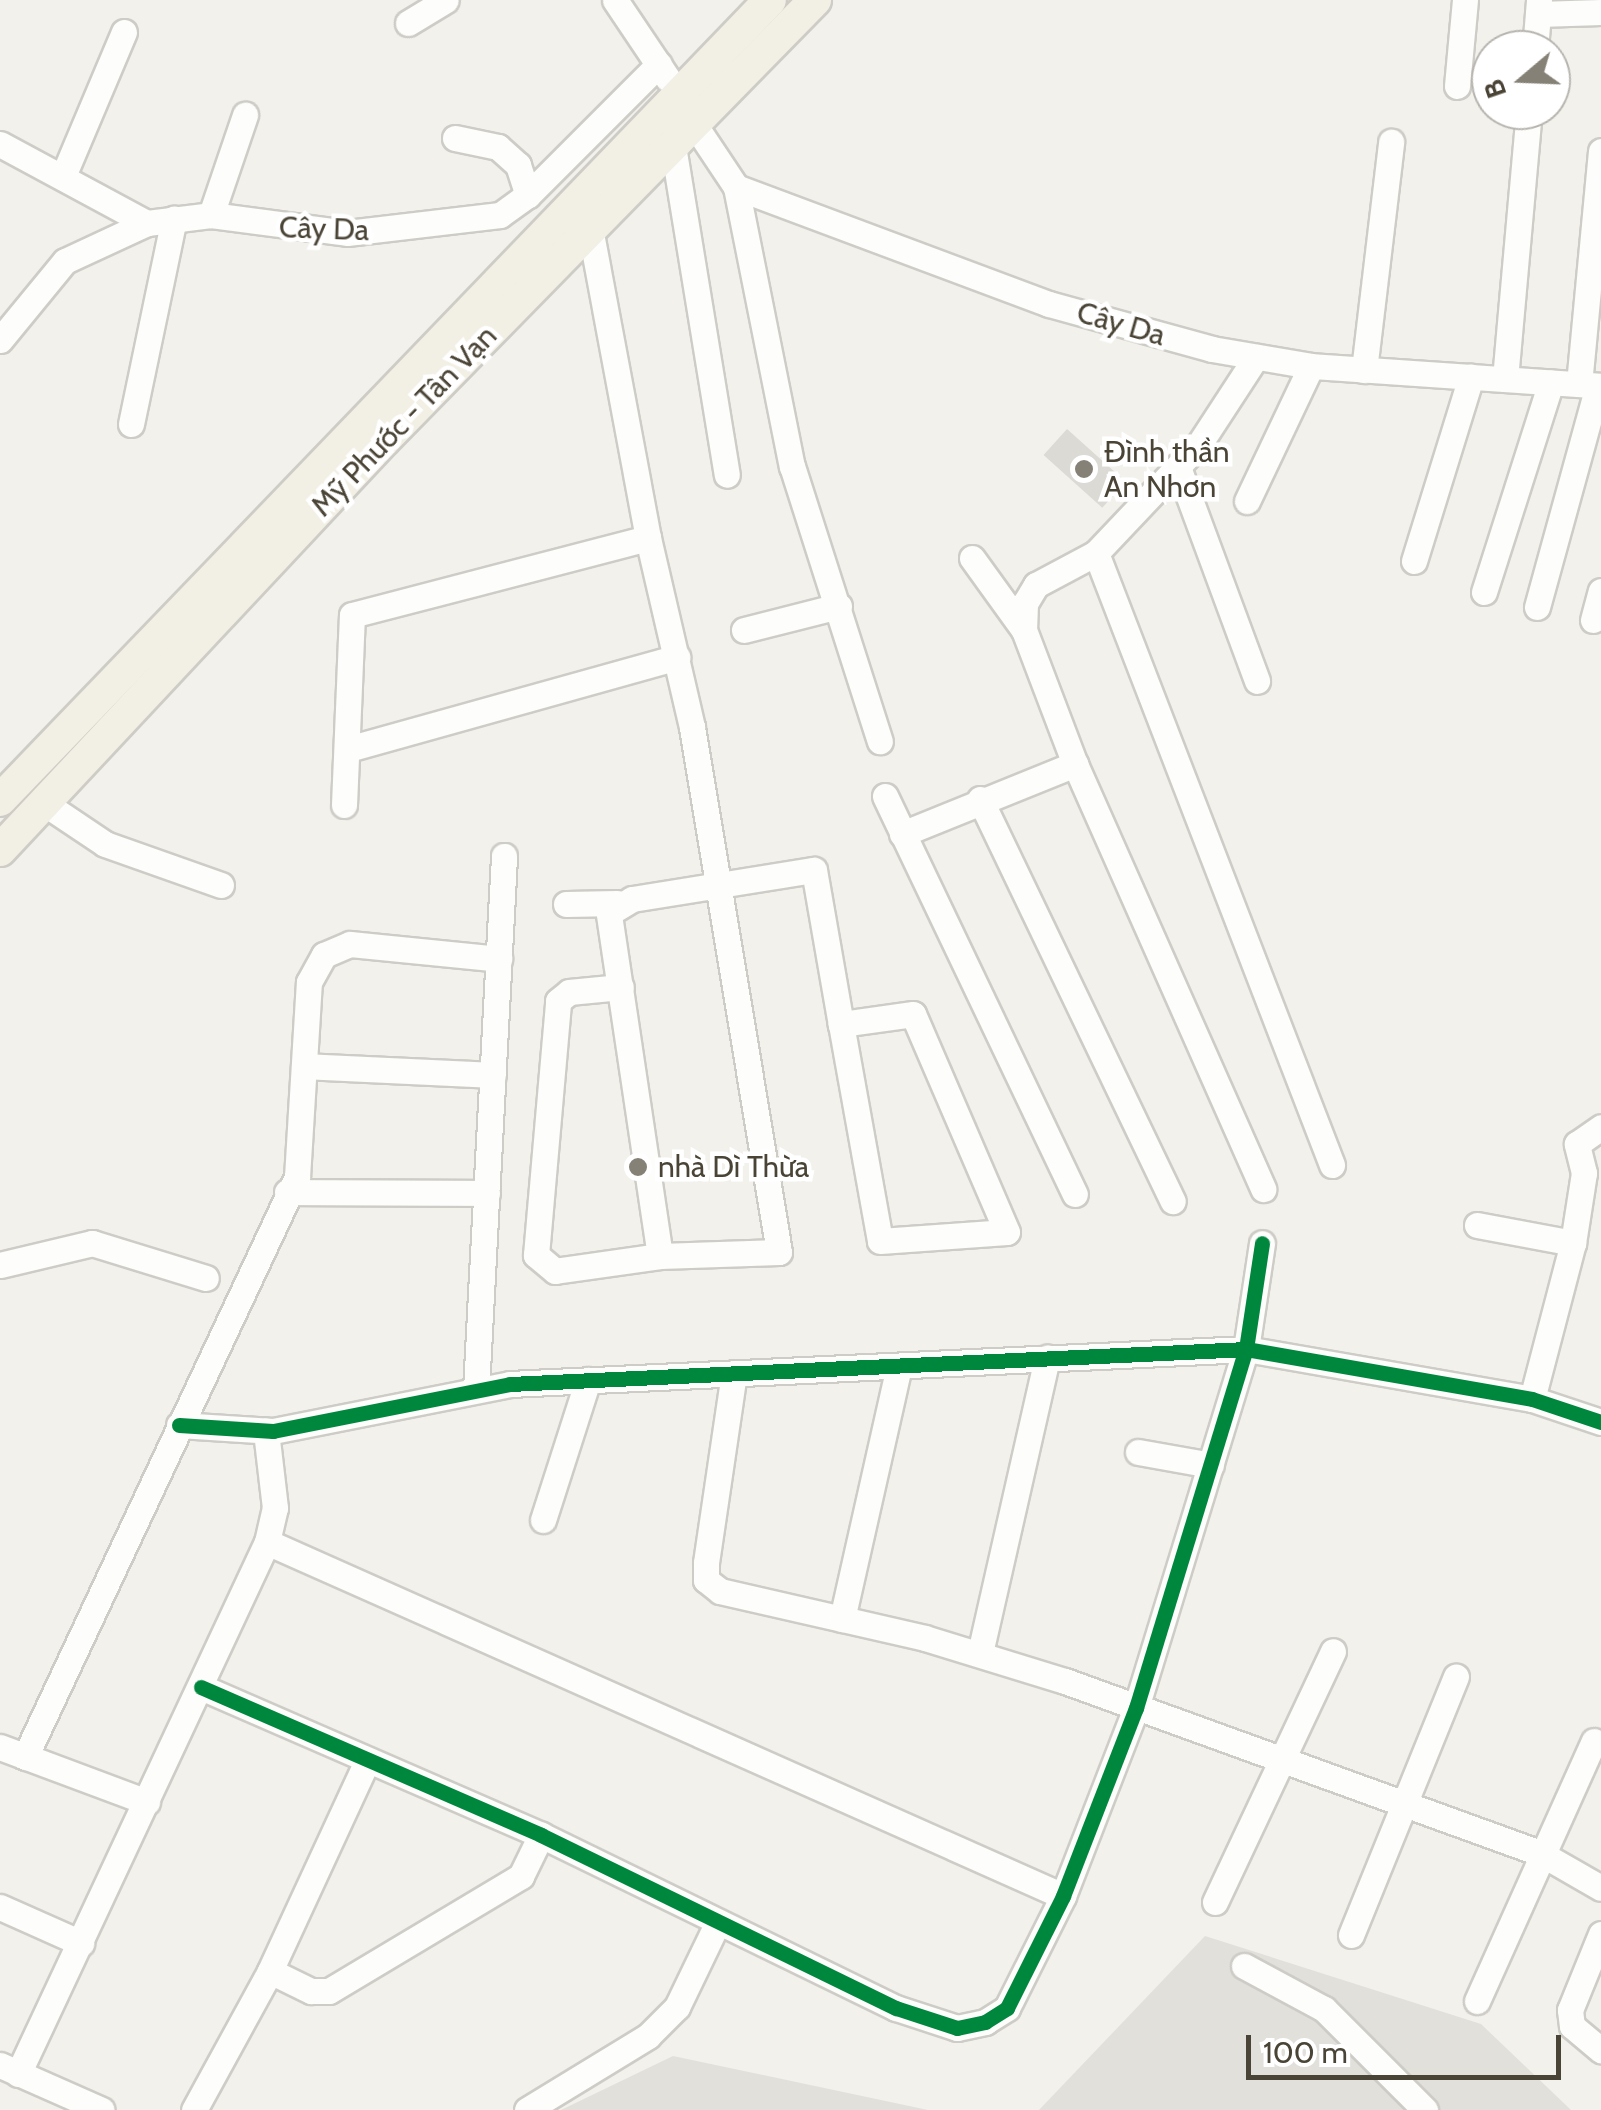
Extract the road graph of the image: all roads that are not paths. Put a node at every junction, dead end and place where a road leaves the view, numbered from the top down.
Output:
1 (446, 0) edge
2 (615, 0) edge
3 (770, 0) edge
4 (815, 0) edge
5 (1465, 0) edge
6 (1539, 7) edge
7 (1601, 12) edge
8 (408, 23) dead end
9 (124, 32) dead end
10 (659, 64) junction
11 (1457, 86) dead end
12 (678, 95) junction
13 (244, 115) dead end
14 (1527, 130) edge
15 (684, 135) junction
16 (455, 138) dead end
17 (1390, 142) dead end
18 (0, 144) edge
19 (1601, 151) edge
20 (64, 174) junction
21 (736, 187) junction
22 (528, 195) junction
23 (212, 215) junction
24 (500, 216) junction
25 (174, 218) junction
26 (147, 223) junction
27 (590, 228) junction
28 (528, 251) junction
29 (0, 340) edge
30 (1256, 356) junction
31 (1311, 366) junction
32 (1364, 370) junction
33 (1470, 377) junction
34 (1505, 378) junction
35 (1551, 382) junction
36 (1593, 385) edge
37 (131, 424) dead end
38 (1178, 467) junction
39 (727, 475) dead end
40 (1246, 501) dead end
41 (648, 538) junction
42 (1096, 554) junction
43 (972, 558) dead end
44 (1414, 561) dead end
45 (1601, 590) edge
46 (1484, 592) dead end
47 (839, 606) junction
48 (1536, 607) dead end
49 (1593, 620) dead end
50 (744, 630) dead end
51 (1024, 630) junction
52 (677, 656) junction
53 (1257, 680) dead end
54 (880, 741) dead end
55 (348, 749) junction
56 (1075, 764) junction
57 (885, 796) dead end
58 (980, 799) junction
59 (0, 800) edge
60 (44, 803) junction
61 (344, 805) dead end
62 (902, 834) junction
63 (0, 850) edge
64 (504, 856) dead end
65 (720, 882) junction
66 (221, 885) dead end
67 (617, 903) junction
68 (566, 904) dead end
69 (499, 960) junction
70 (621, 987) junction
71 (842, 1024) junction
72 (304, 1066) junction
73 (493, 1075) junction
74 (1601, 1128) edge
75 (1332, 1165) dead end
76 (1263, 1189) dead end
77 (287, 1192) junction
78 (487, 1193) junction
79 (1075, 1194) dead end
80 (1173, 1201) dead end
81 (1477, 1225) dead end
82 (1262, 1242) dead end
83 (1573, 1242) junction
84 (660, 1256) junction
85 (0, 1265) edge
86 (206, 1278) dead end
87 (1246, 1349) junction
88 (1047, 1358) junction
89 (898, 1366) junction
90 (734, 1373) junction
91 (588, 1380) junction
92 (476, 1389) junction
93 (1532, 1399) junction
94 (1601, 1422) edge
95 (179, 1425) junction
96 (266, 1431) junction
97 (1138, 1452) dead end
98 (1211, 1464) junction
99 (543, 1520) dead end
100 (267, 1542) junction
101 (842, 1619) junction
102 (1332, 1651) dead end
103 (980, 1654) junction
104 (1456, 1677) dead end
105 (201, 1687) junction
106 (1136, 1708) junction
107 (1594, 1741) dead end
108 (0, 1747) edge
109 (25, 1757) junction
110 (1288, 1757) junction
111 (366, 1763) junction
112 (147, 1802) junction
113 (1400, 1804) junction
114 (541, 1835) junction
115 (1540, 1852) junction
116 (1601, 1888) edge
117 (1063, 1896) junction
118 (1215, 1902) dead end
119 (0, 1906) edge
120 (717, 1924) junction
121 (1601, 1934) edge
122 (1351, 1935) dead end
123 (80, 1943) junction
124 (1244, 1966) dead end
125 (270, 1971) junction
126 (1477, 2001) dead end
127 (1601, 2050) edge
128 (9, 2069) edge
129 (102, 2110) edge
130 (194, 2110) edge
131 (527, 2110) edge
132 (1425, 2110) edge

1 - 8 street
2 - 10 street
3 - 12 main road, Mỹ Phước - Tân Vạn
4 - 15 main road, Mỹ Phước - Tân Vạn
5 - 11 street
6 - 7 street
9 - 20 street
10 - 12 street
10 - 22 street
12 - 15 main road
12 - 28 main road, Mỹ Phước - Tân Vạn
13 - 23 street
14 - 34 street
15 - 21 street
15 - 27 main road, Mỹ Phước - Tân Vạn
15 - 39 street
16 - 22 street
17 - 32 street
18 - 20 street
19 - 36 street
20 - 26 street
21 - 30 street, Cây Da
21 - 47 street
22 - 24 street
23 - 24 street, Cây Da
23 - 25 street, Cây Da
24 - 28 street
25 - 26 street, Cây Da
25 - 37 street
26 - 29 street, Cây Da
27 - 41 street
27 - 60 main road, Mỹ Phước - Tân Vạn
28 - 59 main road, Mỹ Phước - Tân Vạn
30 - 31 street, Cây Da
30 - 38 street
31 - 32 street, Cây Da
31 - 40 street
32 - 33 street, Cây Da
33 - 34 street, Cây Da
33 - 44 street
34 - 35 street, Cây Da
35 - 36 street, Cây Da
35 - 46 street
36 - 48 street
38 - 42 street
38 - 53 street
41 - 52 street
41 - 55 street
42 - 51 street
42 - 75 street
43 - 51 street
45 - 49 street
47 - 50 street
47 - 54 street
51 - 56 street
52 - 55 street
52 - 65 street
55 - 61 street
56 - 58 street
56 - 76 street
57 - 62 street
58 - 62 street
58 - 80 street
60 - 63 main road, Mỹ Phước - Tân Vạn
60 - 66 street
62 - 79 street
64 - 69 street
65 - 67 street
65 - 71 street
65 - 84 street
67 - 68 street
67 - 70 street
69 - 72 street
69 - 73 street
70 - 84 street
70 - 84 street
71 - 71 street
72 - 73 street
72 - 77 street
73 - 78 street
74 - 83 street
77 - 78 street
77 - 95 street
78 - 92 street
81 - 83 street
82 - 87 street
83 - 93 street
85 - 86 street
87 - 88 street
87 - 93 street
87 - 98 street
88 - 89 street
88 - 103 street
89 - 90 street
89 - 101 street
90 - 91 street
90 - 101 street
91 - 92 street
91 - 99 street
92 - 96 street
93 - 94 street
95 - 96 street
95 - 109 street
96 - 100 street
97 - 98 street
98 - 106 street
100 - 105 street
100 - 117 street
101 - 103 street
102 - 110 street
103 - 106 street
104 - 113 street
105 - 111 street
105 - 112 street
106 - 110 street
106 - 117 street
107 - 115 street
108 - 109 street
109 - 112 street
110 - 113 street
110 - 118 street
111 - 114 street
111 - 125 street
112 - 123 street
113 - 115 street
113 - 122 street
114 - 120 street
114 - 125 street
115 - 116 street
115 - 126 street
117 - 120 street
119 - 123 street
120 - 131 street
121 - 127 street
123 - 128 street
124 - 132 street
125 - 130 street
128 - 129 street

